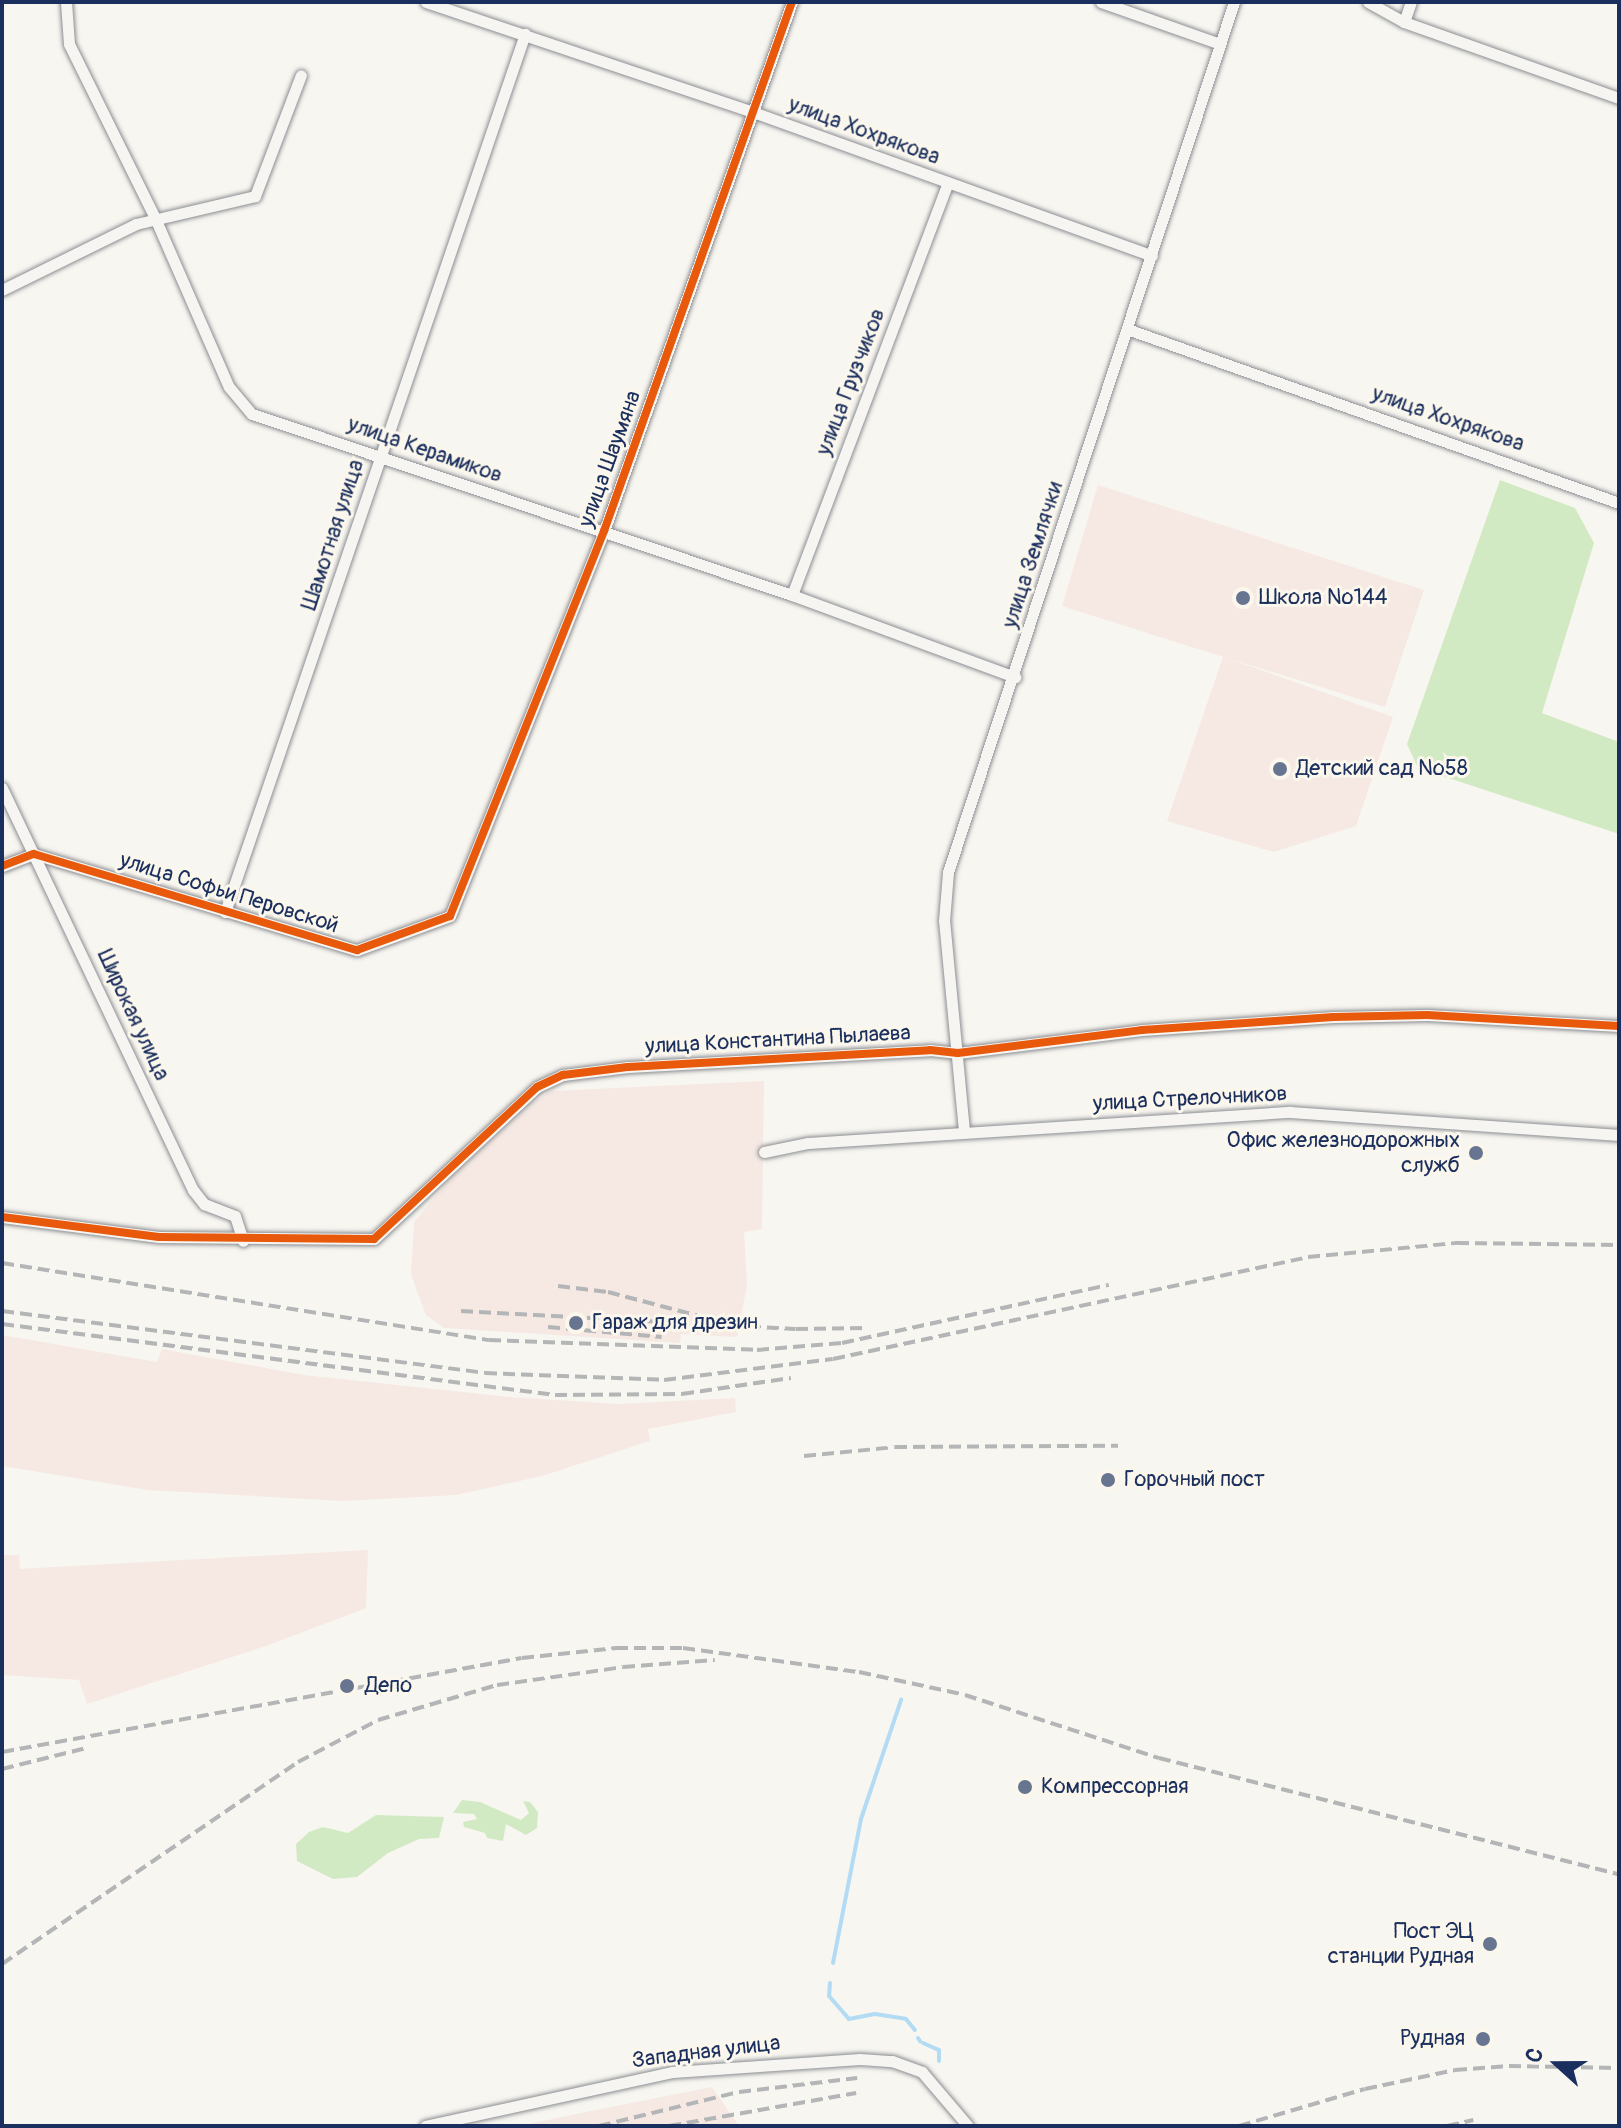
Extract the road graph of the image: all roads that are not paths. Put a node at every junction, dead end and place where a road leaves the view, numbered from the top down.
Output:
1 (66, 2) edge
2 (426, 2) edge
3 (792, 2) edge
4 (1101, 2) edge
5 (1234, 2) edge
6 (1368, 2) edge
7 (1411, 2) edge
8 (1404, 22) junction
9 (525, 34) junction
10 (1220, 44) junction
11 (301, 75) dead end
12 (1619, 98) edge
13 (753, 112) junction
14 (948, 183) junction
15 (155, 218) junction
16 (1152, 256) junction
17 (2, 290) edge
18 (1127, 329) junction
19 (380, 456) junction
20 (1619, 503) edge
21 (604, 531) junction
22 (792, 595) junction
23 (1015, 677) junction
24 (2, 788) edge
25 (34, 854) junction
26 (2, 866) edge
27 (225, 912) junction
28 (446, 920) joint
29 (1619, 1026) edge
30 (958, 1053) junction
31 (964, 1131) junction
32 (1619, 1135) edge
33 (764, 1152) dead end
34 (2, 1217) edge
35 (243, 1241) junction
36 (425, 2126) edge
37 (968, 2126) edge

1 - 15 street, улица Керамиков
2 - 9 street, улица Хохрякова
3 - 13 street, улица Шаумяна
4 - 10 street
5 - 10 street, улица Землячки
6 - 8 street
7 - 8 street
8 - 12 street
9 - 13 street, улица Хохрякова
9 - 19 street, Шамотная улица
10 - 16 street, улица Землячки
11 - 15 street
13 - 14 street, улица Хохрякова
13 - 21 street, улица Шаумяна
14 - 16 street, улица Хохрякова
14 - 22 street, улица Грузчиков
15 - 17 street
15 - 19 street, улица Керамиков
16 - 18 street, улица Землячки
18 - 20 street, улица Хохрякова
18 - 23 street, улица Землячки
19 - 21 street, улица Керамиков
19 - 27 street, Шамотная улица
21 - 22 street, улица Керамиков
21 - 28 street, улица Шаумяна
22 - 23 street, улица Керамиков
23 - 30 street, улица Землячки
24 - 25 street, Широкая улица
25 - 26 street
25 - 27 street, улица Софьи Перовской
25 - 35 street, Широкая улица
27 - 28 street, улица Софьи Перовской
29 - 30 street, улица Константина Пылаева
30 - 31 street, улица Землячки
30 - 35 street, улица Константина Пылаева
31 - 32 street, улица Стрелочников
31 - 33 street, улица Стрелочников
34 - 35 street, улица Константина Пылаева
36 - 37 street, Западная улица

